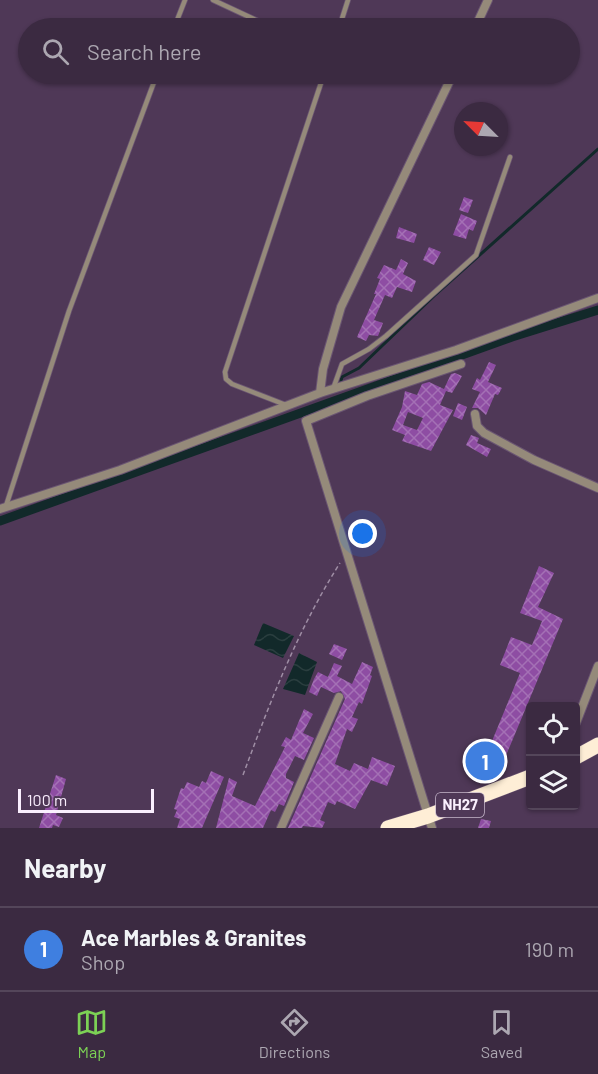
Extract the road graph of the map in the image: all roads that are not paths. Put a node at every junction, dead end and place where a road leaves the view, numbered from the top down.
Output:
1 (185, 0) edge
2 (213, 0) edge
3 (348, 0) edge
4 (488, 0) edge
5 (178, 18) edge
6 (252, 18) edge
7 (342, 18) edge
8 (480, 18) edge
9 (153, 84) edge
10 (321, 84) edge
11 (448, 84) edge
12 (510, 157) dead end
13 (598, 298) edge
14 (460, 364) dead end
15 (362, 380) junction
16 (333, 389) junction
17 (320, 393) junction
18 (367, 396) junction
19 (290, 406) junction
20 (475, 414) dead end
21 (598, 488) edge
22 (3, 508) edge
23 (598, 666) edge
24 (339, 697) dead end
25 (580, 713) edge
26 (598, 745) edge
27 (580, 754) edge
28 (526, 779) edge
29 (430, 822) edge
30 (281, 828) edge
31 (388, 828) edge

1 - 5 lane
2 - 6 lane
3 - 7 lane
4 - 8 street
9 - 22 lane
10 - 19 lane
11 - 17 street
12 - 16 lane
13 - 15 street
14 - 18 street
15 - 16 street
15 - 18 street
16 - 17 street
17 - 19 street
18 - 29 street
19 - 22 street
20 - 21 street
23 - 25 street
24 - 30 street
26 - 27 highway
28 - 29 highway, NH27
29 - 31 highway, NH27

